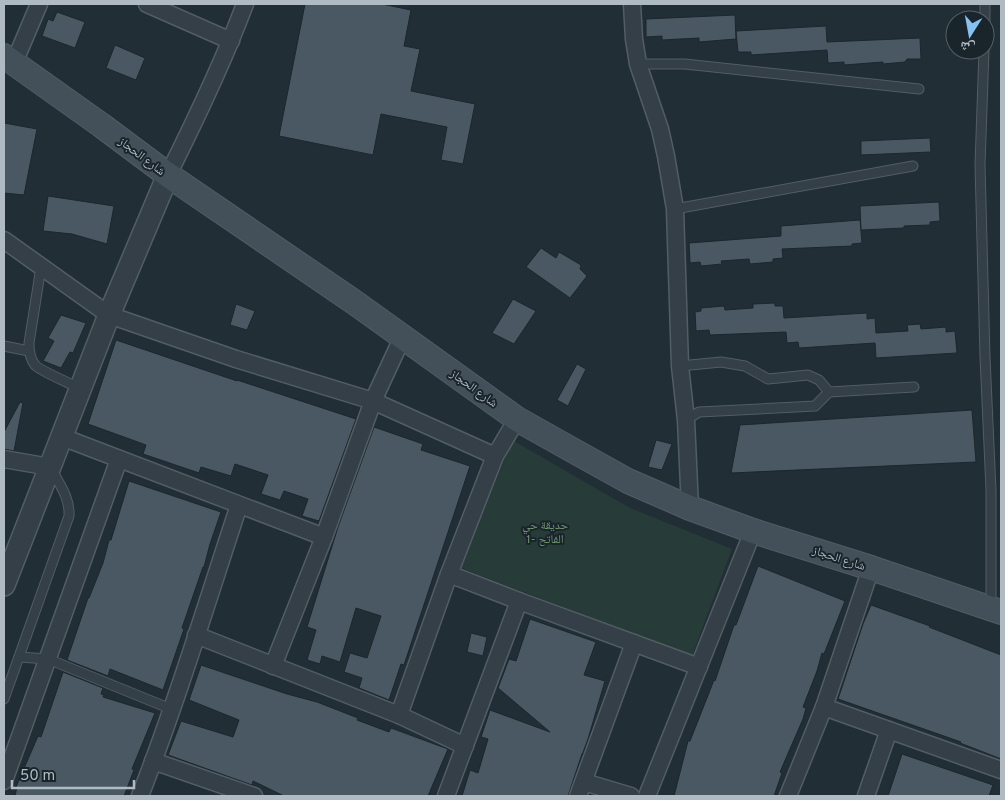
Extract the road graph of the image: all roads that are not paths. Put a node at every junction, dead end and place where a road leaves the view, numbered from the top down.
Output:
1 (39, 4) edge
2 (147, 4) edge
3 (245, 4) edge
4 (632, 4) edge
5 (231, 41) junction
6 (9, 60) edge
7 (984, 60) edge
8 (638, 64) junction
9 (919, 89) dead end
10 (913, 166) dead end
11 (168, 175) junction
12 (675, 209) junction
13 (4, 240) edge
14 (41, 267) junction
15 (109, 315) junction
16 (403, 336) junction
17 (4, 346) edge
18 (29, 351) junction
19 (680, 366) junction
20 (914, 387) dead end
21 (81, 389) junction
22 (829, 392) junction
23 (374, 401) junction
24 (517, 419) junction
25 (686, 420) junction
26 (62, 437) junction
27 (495, 456) junction
28 (4, 458) edge
29 (119, 459) junction
30 (50, 467) junction
31 (239, 505) junction
32 (690, 508) junction
33 (753, 531) junction
34 (324, 537) junction
35 (871, 568) junction
36 (449, 574) junction
37 (4, 585) edge
38 (519, 601) junction
39 (996, 610) edge
40 (196, 635) junction
41 (634, 643) junction
42 (19, 657) junction
43 (48, 659) junction
44 (273, 666) junction
45 (699, 667) junction
46 (4, 699) edge
47 (824, 707) junction
48 (171, 709) junction
49 (399, 716) junction
50 (889, 730) junction
51 (464, 746) junction
52 (154, 761) junction
53 (1001, 770) edge
54 (4, 781) edge
55 (581, 789) edge
56 (221, 791) edge
57 (140, 796) edge
58 (254, 796) edge
59 (446, 796) edge
60 (631, 796) edge
61 (647, 796) edge
62 (788, 796) edge
63 (866, 796) edge

1 - 6 street
2 - 5 street
3 - 5 street
4 - 8 street
5 - 11 street
6 - 11 main road, شارع الحجاز
7 - 39 lane
8 - 9 lane
8 - 12 street
10 - 12 lane
11 - 15 street
11 - 16 main road, شارع الحجاز
12 - 19 street
13 - 14 street
14 - 15 street
14 - 18 lane
15 - 21 street
15 - 23 street
16 - 23 street
16 - 24 main road, شارع الحجاز
17 - 18 lane
18 - 21 lane
19 - 22 lane
19 - 25 street
20 - 22 lane
21 - 26 street
22 - 25 lane
23 - 27 street
23 - 34 street
24 - 27 street
24 - 32 main road, شارع الحجاز
25 - 32 street
26 - 29 street
26 - 30 street
27 - 36 street
28 - 30 street
29 - 31 street
29 - 43 street
30 - 37 street
30 - 42 lane
31 - 34 street
31 - 40 street
32 - 33 main road, شارع الحجاز
33 - 35 main road, شارع الحجاز
33 - 45 street
34 - 44 street
35 - 39 main road, شارع الحجاز
35 - 47 street
36 - 38 street
36 - 49 street
38 - 41 street
38 - 51 street
40 - 44 street
40 - 48 street
41 - 45 street
41 - 55 street
42 - 43 lane
42 - 46 lane
43 - 48 lane
43 - 54 street
44 - 49 street
45 - 61 street
47 - 50 street
47 - 62 street
48 - 52 street
49 - 51 street
50 - 53 street
50 - 63 street
51 - 59 street
52 - 56 street
52 - 57 street
55 - 60 street
56 - 58 street

